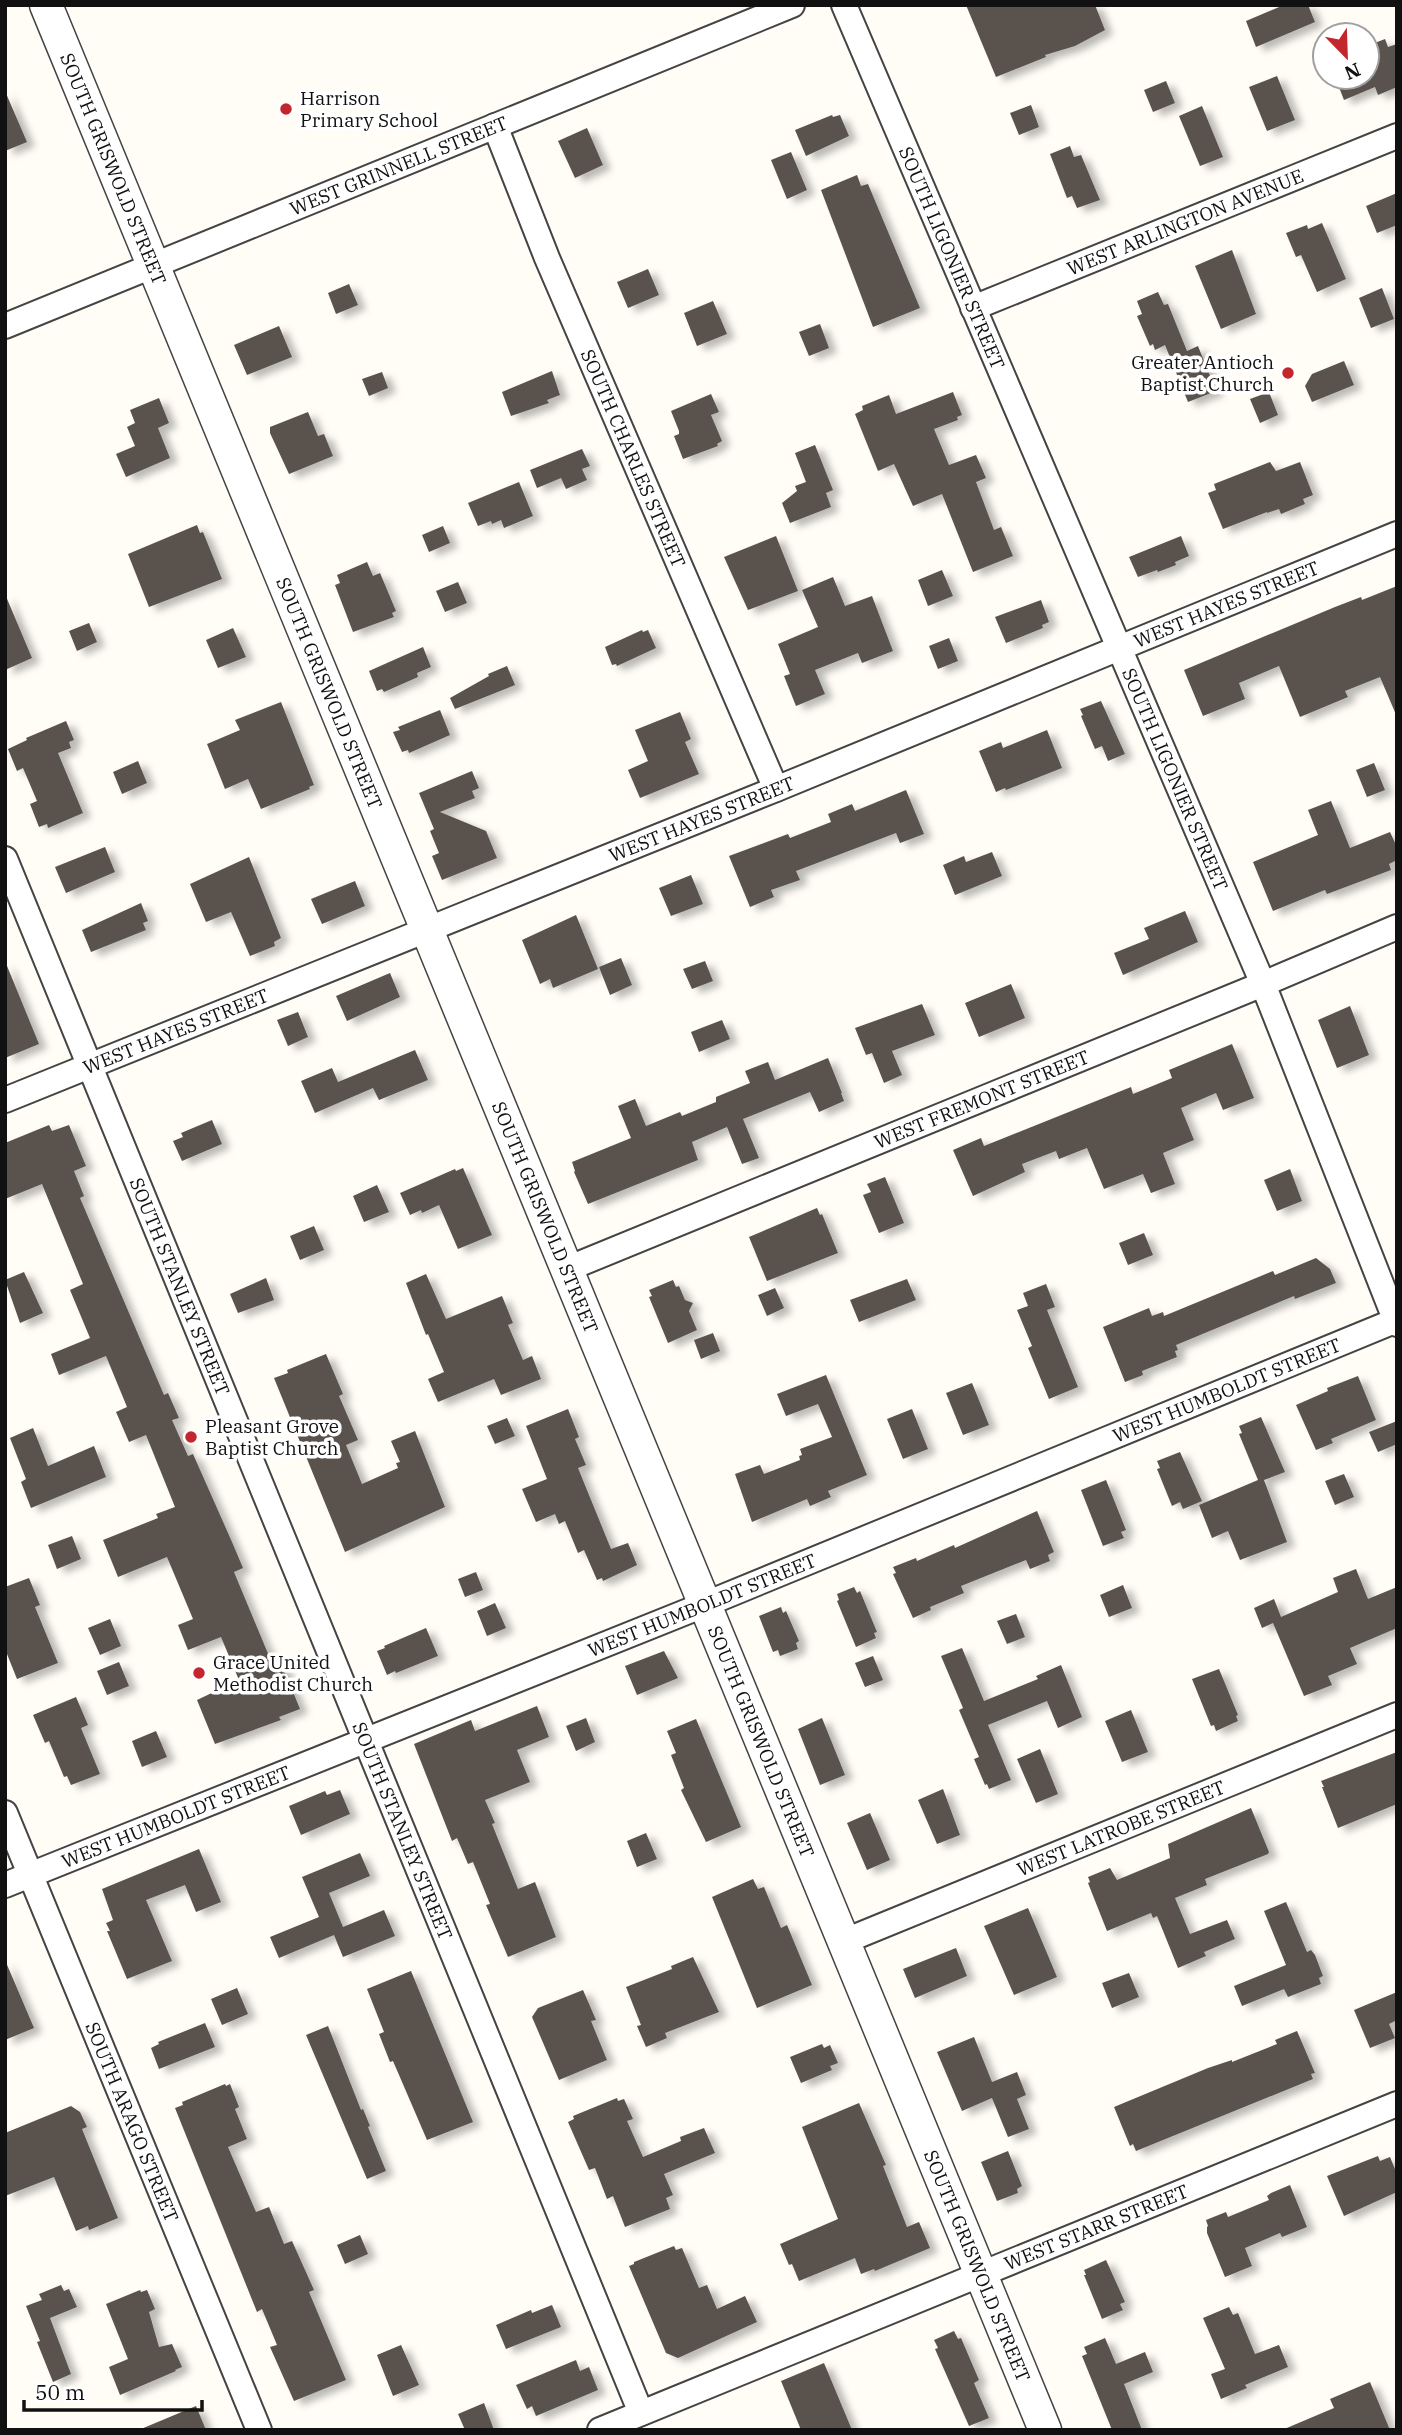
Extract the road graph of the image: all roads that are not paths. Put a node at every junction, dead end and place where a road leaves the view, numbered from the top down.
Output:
1 (46, 5) edge
2 (792, 5) edge
3 (844, 5) edge
4 (495, 126) junction
5 (1397, 136) edge
6 (152, 265) junction
7 (973, 308) junction
8 (5, 326) edge
9 (1397, 534) edge
10 (1119, 647) junction
11 (776, 789) junction
12 (5, 859) edge
13 (1397, 927) edge
14 (427, 928) junction
15 (1263, 984) junction
16 (90, 1065) junction
17 (5, 1100) edge
18 (567, 1269) junction
19 (1396, 1321) edge
20 (706, 1604) junction
21 (1397, 1715) edge
22 (367, 1740) junction
23 (5, 1813) edge
24 (31, 1874) junction
25 (5, 1885) edge
26 (845, 1941) junction
27 (1397, 2104) edge
28 (981, 2275) junction
29 (641, 2413) junction
30 (259, 2430) edge
31 (600, 2430) edge
32 (1045, 2430) edge

1 - 6 street, SOUTH GRISWOLD STREET
2 - 4 street, WEST GRINNELL STREET
3 - 7 street, SOUTH LIGONIER STREET
4 - 6 street, WEST GRINNELL STREET
4 - 11 street, SOUTH CHARLES STREET
5 - 7 street, WEST ARLINGTON AVENUE
6 - 8 street, WEST GRINNELL STREET
6 - 14 street, SOUTH GRISWOLD STREET
7 - 10 street, SOUTH LIGONIER STREET
9 - 10 street, WEST HAYES STREET
10 - 11 street, WEST HAYES STREET
10 - 15 street, SOUTH LIGONIER STREET
11 - 14 street, WEST HAYES STREET
12 - 16 street, SOUTH STANLEY STREET
13 - 15 street, WEST FREMONT STREET
14 - 16 street, WEST HAYES STREET
14 - 18 street, SOUTH GRISWOLD STREET
15 - 18 street, WEST FREMONT STREET
15 - 19 street, SOUTH LIGONIER STREET
16 - 17 street, WEST HAYES STREET
16 - 22 street, SOUTH STANLEY STREET
18 - 20 street, SOUTH GRISWOLD STREET
19 - 20 street, WEST HUMBOLDT STREET
20 - 22 street, WEST HUMBOLDT STREET
20 - 26 street, SOUTH GRISWOLD STREET
21 - 26 street, WEST LATROBE STREET
22 - 24 street, WEST HUMBOLDT STREET
22 - 29 street, SOUTH STANLEY STREET
23 - 24 street, SOUTH ARAGO STREET
24 - 25 street, WEST HUMBOLDT STREET
24 - 30 street, SOUTH ARAGO STREET
26 - 28 street, SOUTH GRISWOLD STREET
27 - 28 street, WEST STARR STREET
28 - 29 street, WEST STARR STREET
28 - 32 street, SOUTH GRISWOLD STREET
29 - 31 street, WEST STARR STREET

